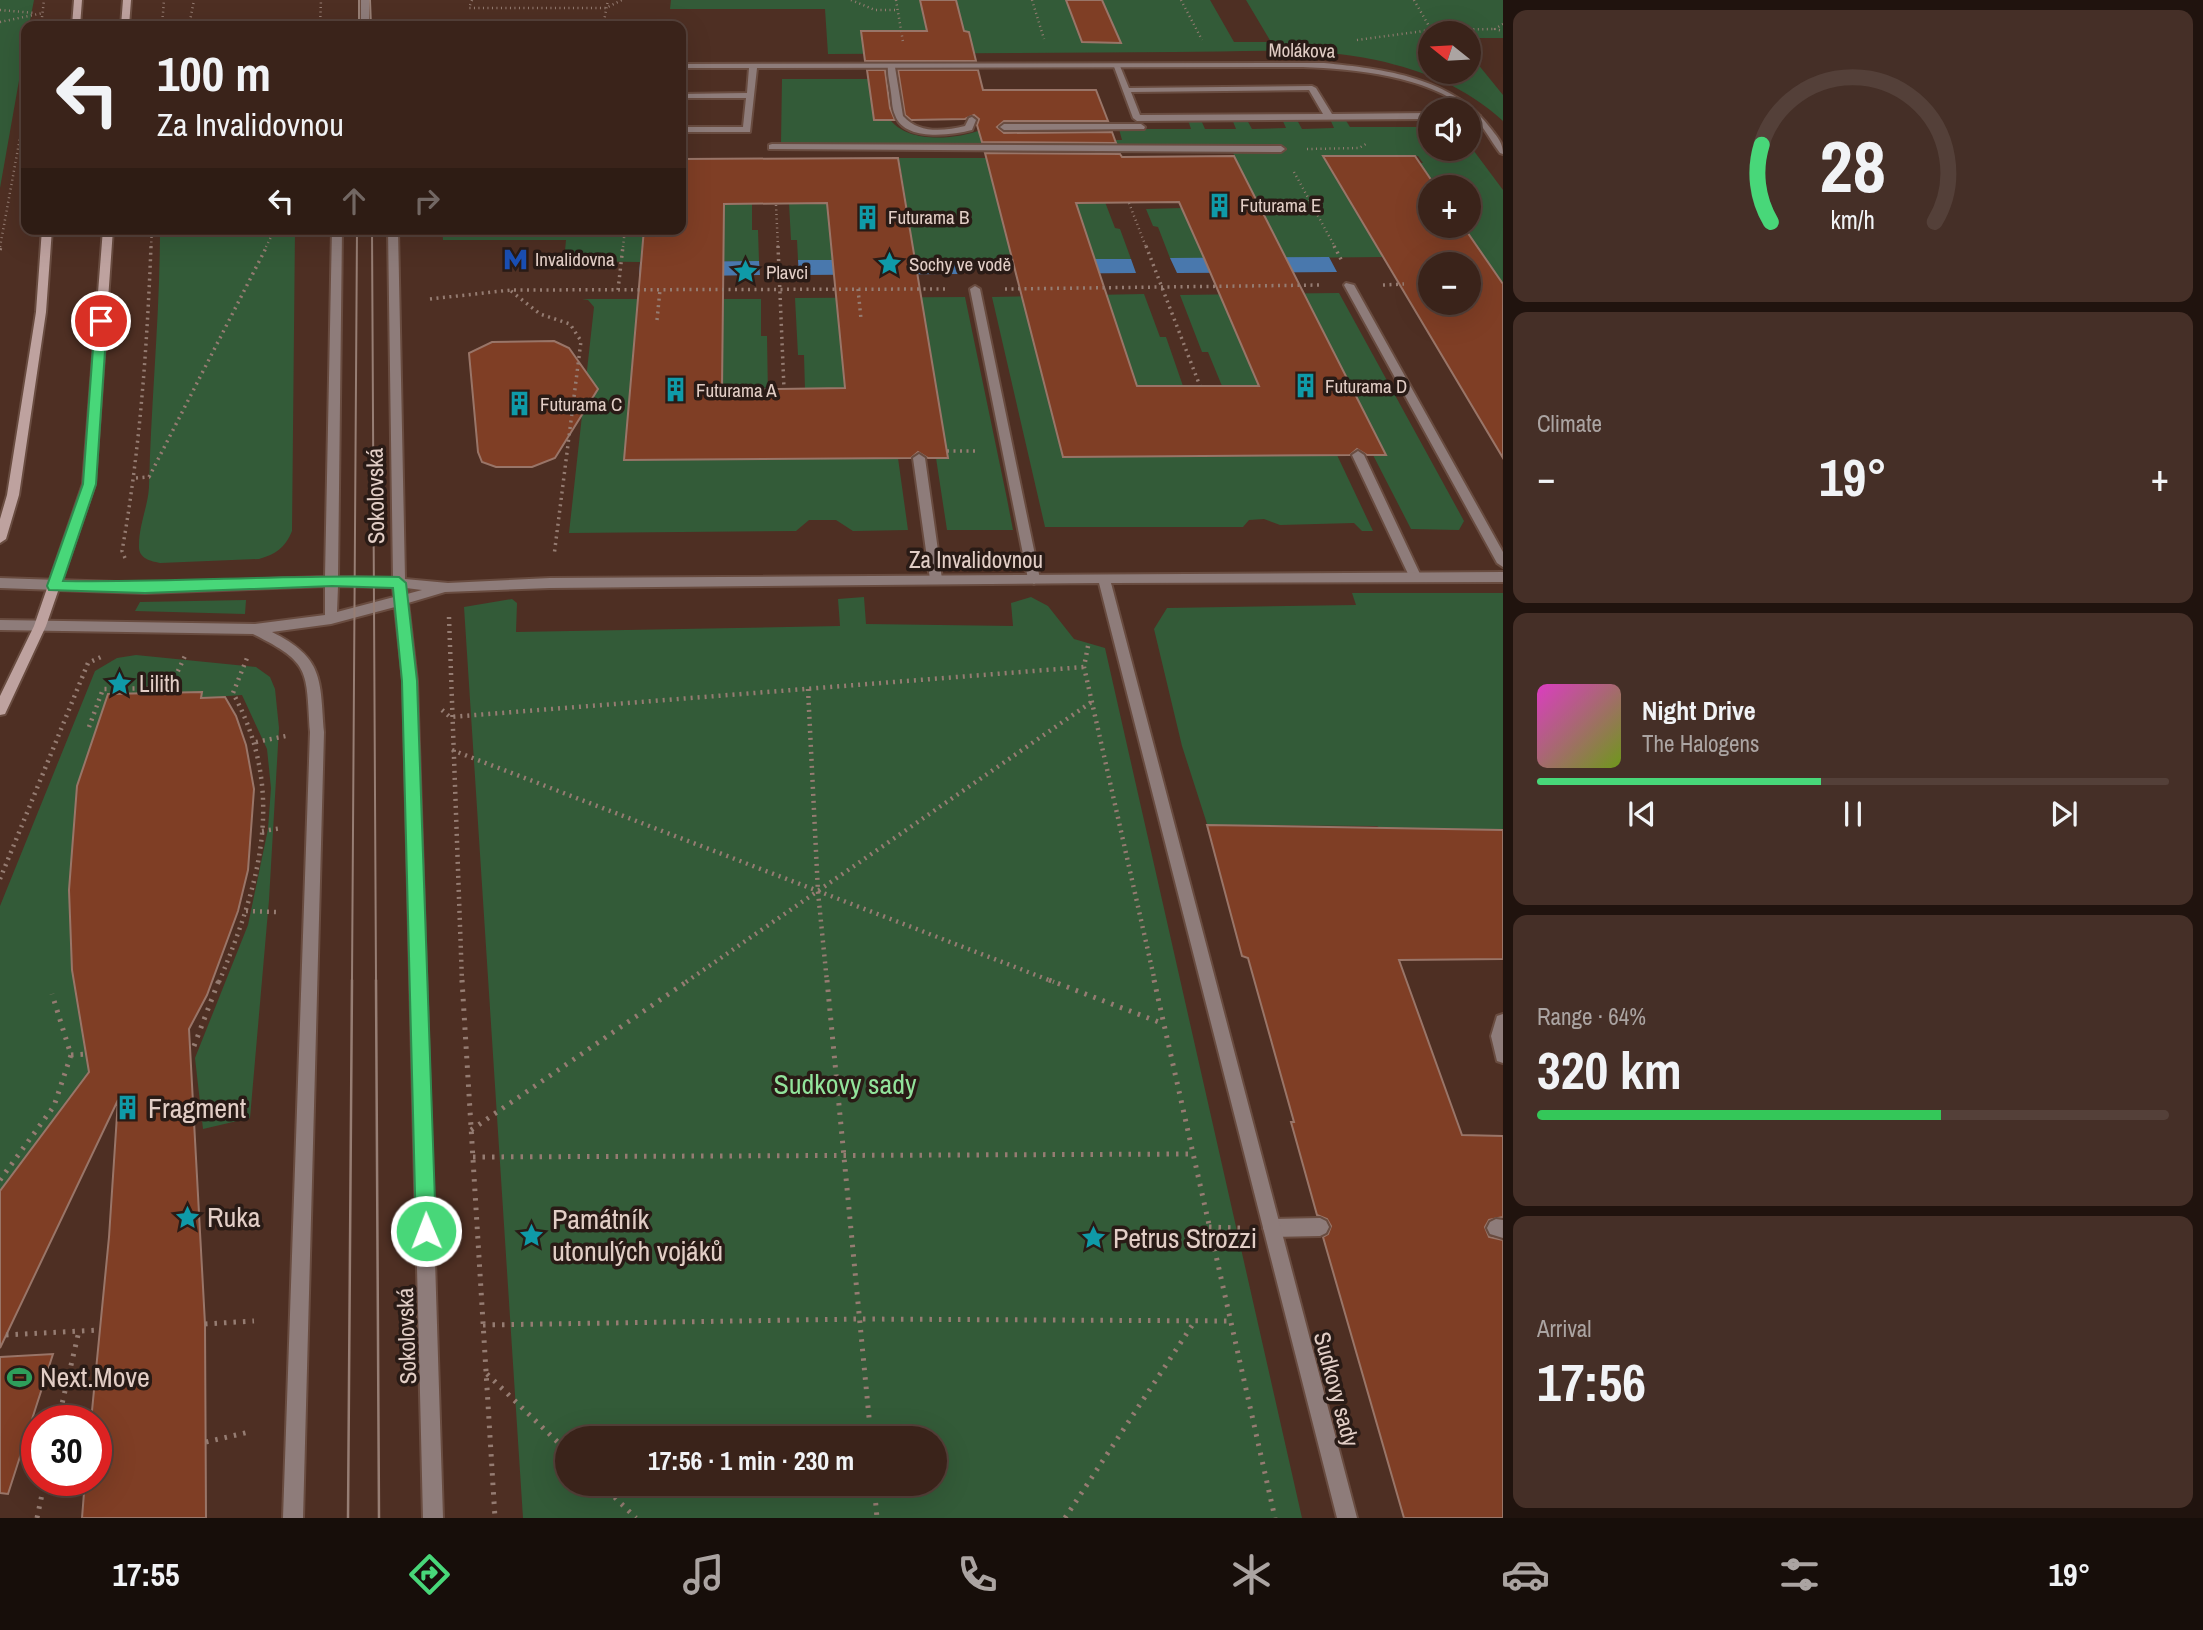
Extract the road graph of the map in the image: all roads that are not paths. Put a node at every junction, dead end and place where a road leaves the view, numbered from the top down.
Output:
1 (78, 0) edge
2 (127, 0) edge
3 (365, 0) edge
4 (76, 21) edge
5 (125, 21) edge
6 (365, 21) edge
7 (686, 66) edge
8 (1116, 66) junction
9 (891, 67) junction
10 (753, 68) junction
11 (1126, 90) junction
12 (750, 95) junction
13 (686, 96) edge
14 (1450, 98) edge
15 (1418, 116) edge
16 (1329, 117) junction
17 (972, 120) dead end
18 (1139, 123) junction
19 (1481, 126) edge
20 (1004, 127) dead end
21 (686, 130) edge
22 (772, 147) dead end
23 (1149, 148) junction
24 (1281, 149) road end
25 (1503, 151) edge
26 (47, 235) edge
27 (108, 235) edge
28 (337, 235) edge
29 (393, 235) edge
30 (1349, 285) road end
31 (975, 289) road end
32 (1358, 455) dead end
33 (919, 458) dead end
34 (0, 539) edge
35 (1503, 563) edge
36 (1415, 576) junction
37 (1503, 577) edge
38 (936, 579) junction
39 (1034, 579) junction
40 (332, 580) junction
41 (1104, 580) junction
42 (0, 583) edge
43 (399, 583) junction
44 (54, 586) junction
45 (448, 588) junction
46 (400, 601) junction
47 (331, 619) junction
48 (0, 625) edge
49 (40, 626) junction
50 (255, 629) junction
51 (0, 710) edge
52 (1503, 1022) edge
53 (1503, 1055) edge
54 (1320, 1227) dead end
55 (1272, 1228) junction
56 (293, 1518) edge
57 (433, 1518) edge
58 (1347, 1518) edge

1 - 4 main road
2 - 5 main road
3 - 6 street
7 - 10 street, Molákova
8 - 9 street, Molákova
8 - 11 street
8 - 14 street, Molákova
9 - 10 street, Molákova
9 - 17 street
10 - 12 street
11 - 16 street, Molákova
11 - 18 street
12 - 13 street
12 - 21 street
15 - 16 street
16 - 18 street
18 - 20 street
18 - 23 street
19 - 25 street, Molákova
22 - 23 street
23 - 24 street
26 - 34 main road
27 - 44 main road
28 - 40 street, Sokolovská
29 - 43 street, Sokolovská
30 - 35 street
31 - 39 street
32 - 36 street
33 - 38 street
36 - 37 street, Za Invalidovnou
36 - 41 street, Za Invalidovnou
38 - 39 street, Za Invalidovnou
38 - 45 street, Za Invalidovnou
39 - 41 street, Za Invalidovnou
40 - 43 street, Za Invalidovnou
40 - 44 street, Za Invalidovnou
40 - 47 street, Sokolovská
41 - 55 street, Sudkovy sady
42 - 44 street, Za Invalidovnou
43 - 45 street, Za Invalidovnou
43 - 46 street, Sokolovská
44 - 49 main road
45 - 46 street, Za Invalidovnou
46 - 47 street, Za Invalidovnou
46 - 57 street, Sokolovská
47 - 50 street, Za Invalidovnou
48 - 49 street, Za Invalidovnou
49 - 50 street, Za Invalidovnou
49 - 51 main road
50 - 56 street
52 - 53 street
54 - 55 street
55 - 58 street, Sudkovy sady

